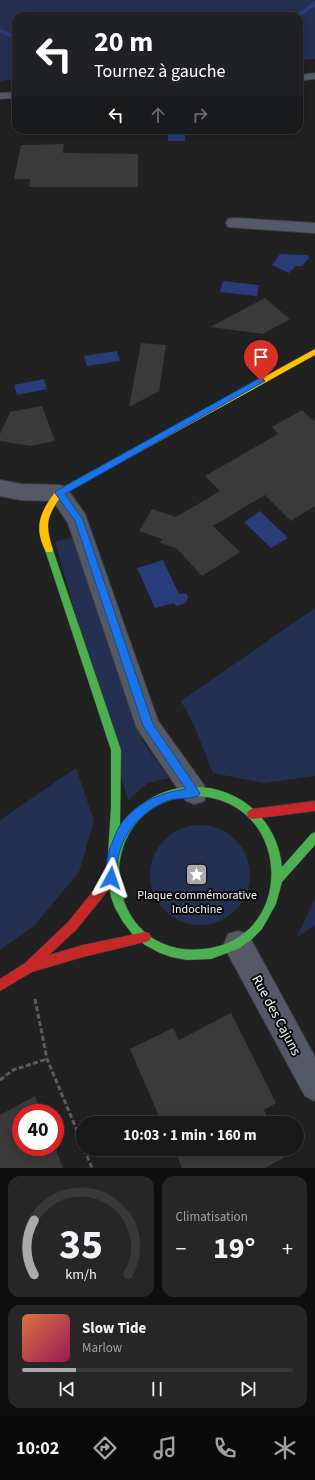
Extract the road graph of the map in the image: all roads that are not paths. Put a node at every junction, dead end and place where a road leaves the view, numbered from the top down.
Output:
1 (315, 76) edge
2 (303, 78) edge
3 (0, 96) edge
4 (12, 96) edge
5 (234, 223) dead end
6 (315, 228) edge
7 (315, 352) edge
8 (0, 488) edge
9 (59, 493) junction
10 (195, 793) junction
11 (315, 806) edge
12 (252, 814) junction
13 (315, 836) edge
14 (113, 854) junction
15 (111, 878) junction
16 (280, 878) junction
17 (145, 937) junction
18 (238, 944) junction
19 (29, 967) junction
20 (0, 985) edge
21 (315, 1086) edge

1 - 2 lane
3 - 4 lane
5 - 6 street
7 - 9 street
8 - 9 street
9 - 10 street
9 - 14 street
10 - 12 street
10 - 14 street
11 - 12 street
12 - 16 street
13 - 16 street
14 - 15 street
15 - 17 street
15 - 19 street
16 - 18 street
17 - 18 street
17 - 19 street
18 - 21 street, Rue des Cajuns
19 - 20 street

